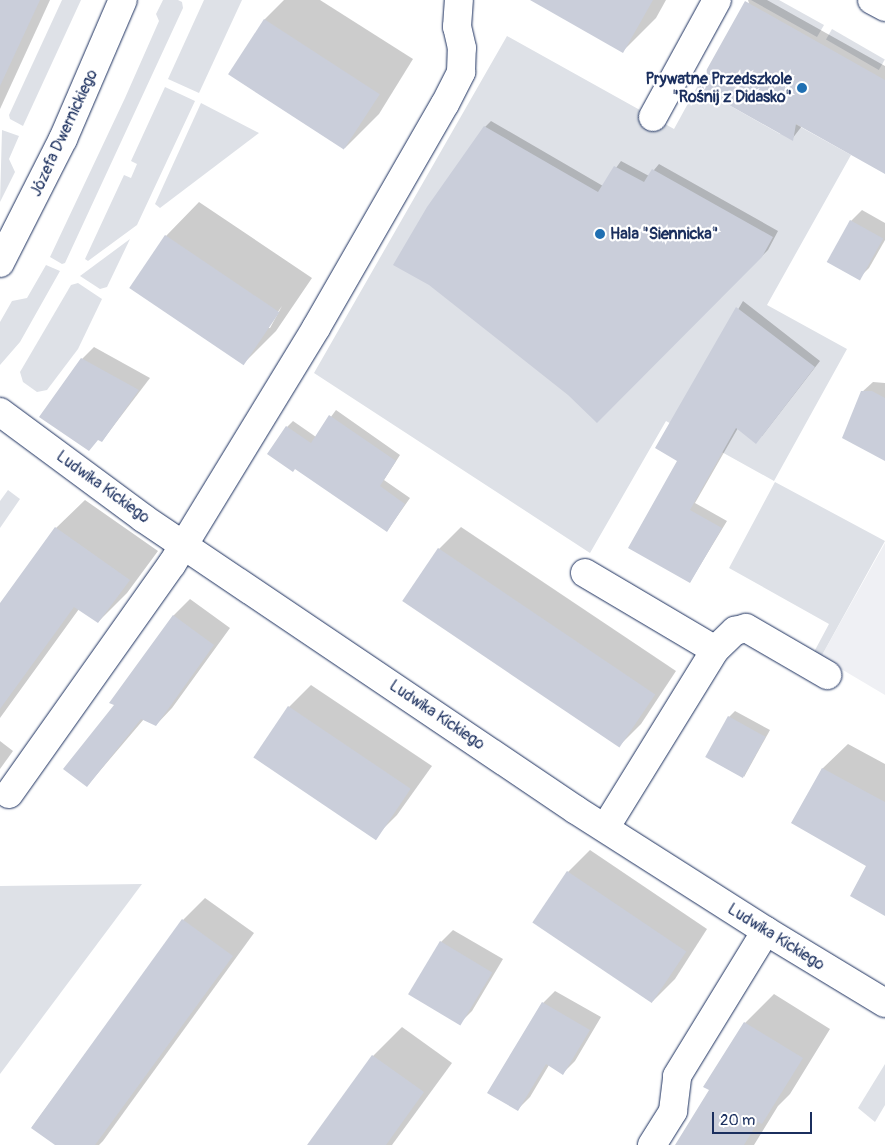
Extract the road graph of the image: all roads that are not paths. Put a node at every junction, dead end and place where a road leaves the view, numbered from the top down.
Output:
1 (123, 0) edge
2 (459, 0) edge
3 (717, 0) edge
4 (872, 0) edge
5 (885, 7) edge
6 (653, 117) dead end
7 (3, 251) edge
8 (0, 412) edge
9 (183, 544) junction
10 (585, 573) dead end
11 (715, 650) junction
12 (827, 674) dead end
13 (9, 794) dead end
14 (605, 828) junction
15 (766, 931) junction
16 (885, 1003) edge
17 (652, 1145) edge

1 - 7 street, Józefa Dwernickiego
2 - 9 street
3 - 6 street
4 - 5 street
8 - 9 street, Ludwika Kickiego
9 - 13 street
9 - 14 street, Ludwika Kickiego
10 - 11 street
11 - 12 street
11 - 14 street
14 - 15 street, Ludwika Kickiego
15 - 16 street, Ludwika Kickiego
15 - 17 street

